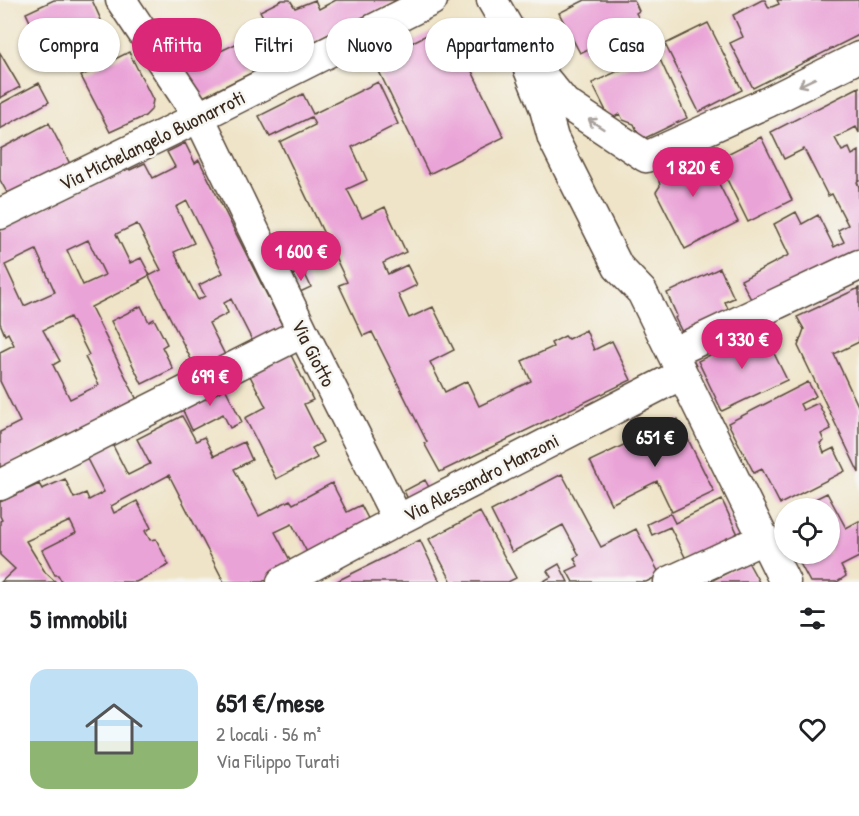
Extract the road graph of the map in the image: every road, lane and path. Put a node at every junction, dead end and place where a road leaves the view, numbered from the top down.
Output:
1 (121, 0) edge
2 (432, 0) edge
3 (492, 0) edge
4 (502, 18) edge
5 (859, 57) edge
6 (530, 72) edge
7 (539, 72) edge
8 (199, 117) junction
9 (0, 212) edge
10 (859, 265) edge
11 (303, 332) junction
12 (674, 356) junction
13 (0, 485) edge
14 (398, 520) junction
15 (763, 539) junction
16 (282, 582) edge
17 (669, 582) edge
18 (785, 582) edge

1 - 8 street, Via Giotto
2 - 8 street, Via Michelangelo Buonarroti
3 - 4 street
5 -> 7 street
6 - 12 street
8 - 9 street, Via Michelangelo Buonarroti
8 - 11 street, Via Giotto
10 - 12 street, Via Alessandro Manzoni
11 - 13 street
11 - 14 street, Via Giotto
12 - 14 street, Via Alessandro Manzoni
12 - 15 street
14 - 16 street, Via Alessandro Manzoni
15 - 17 street
15 - 18 street

